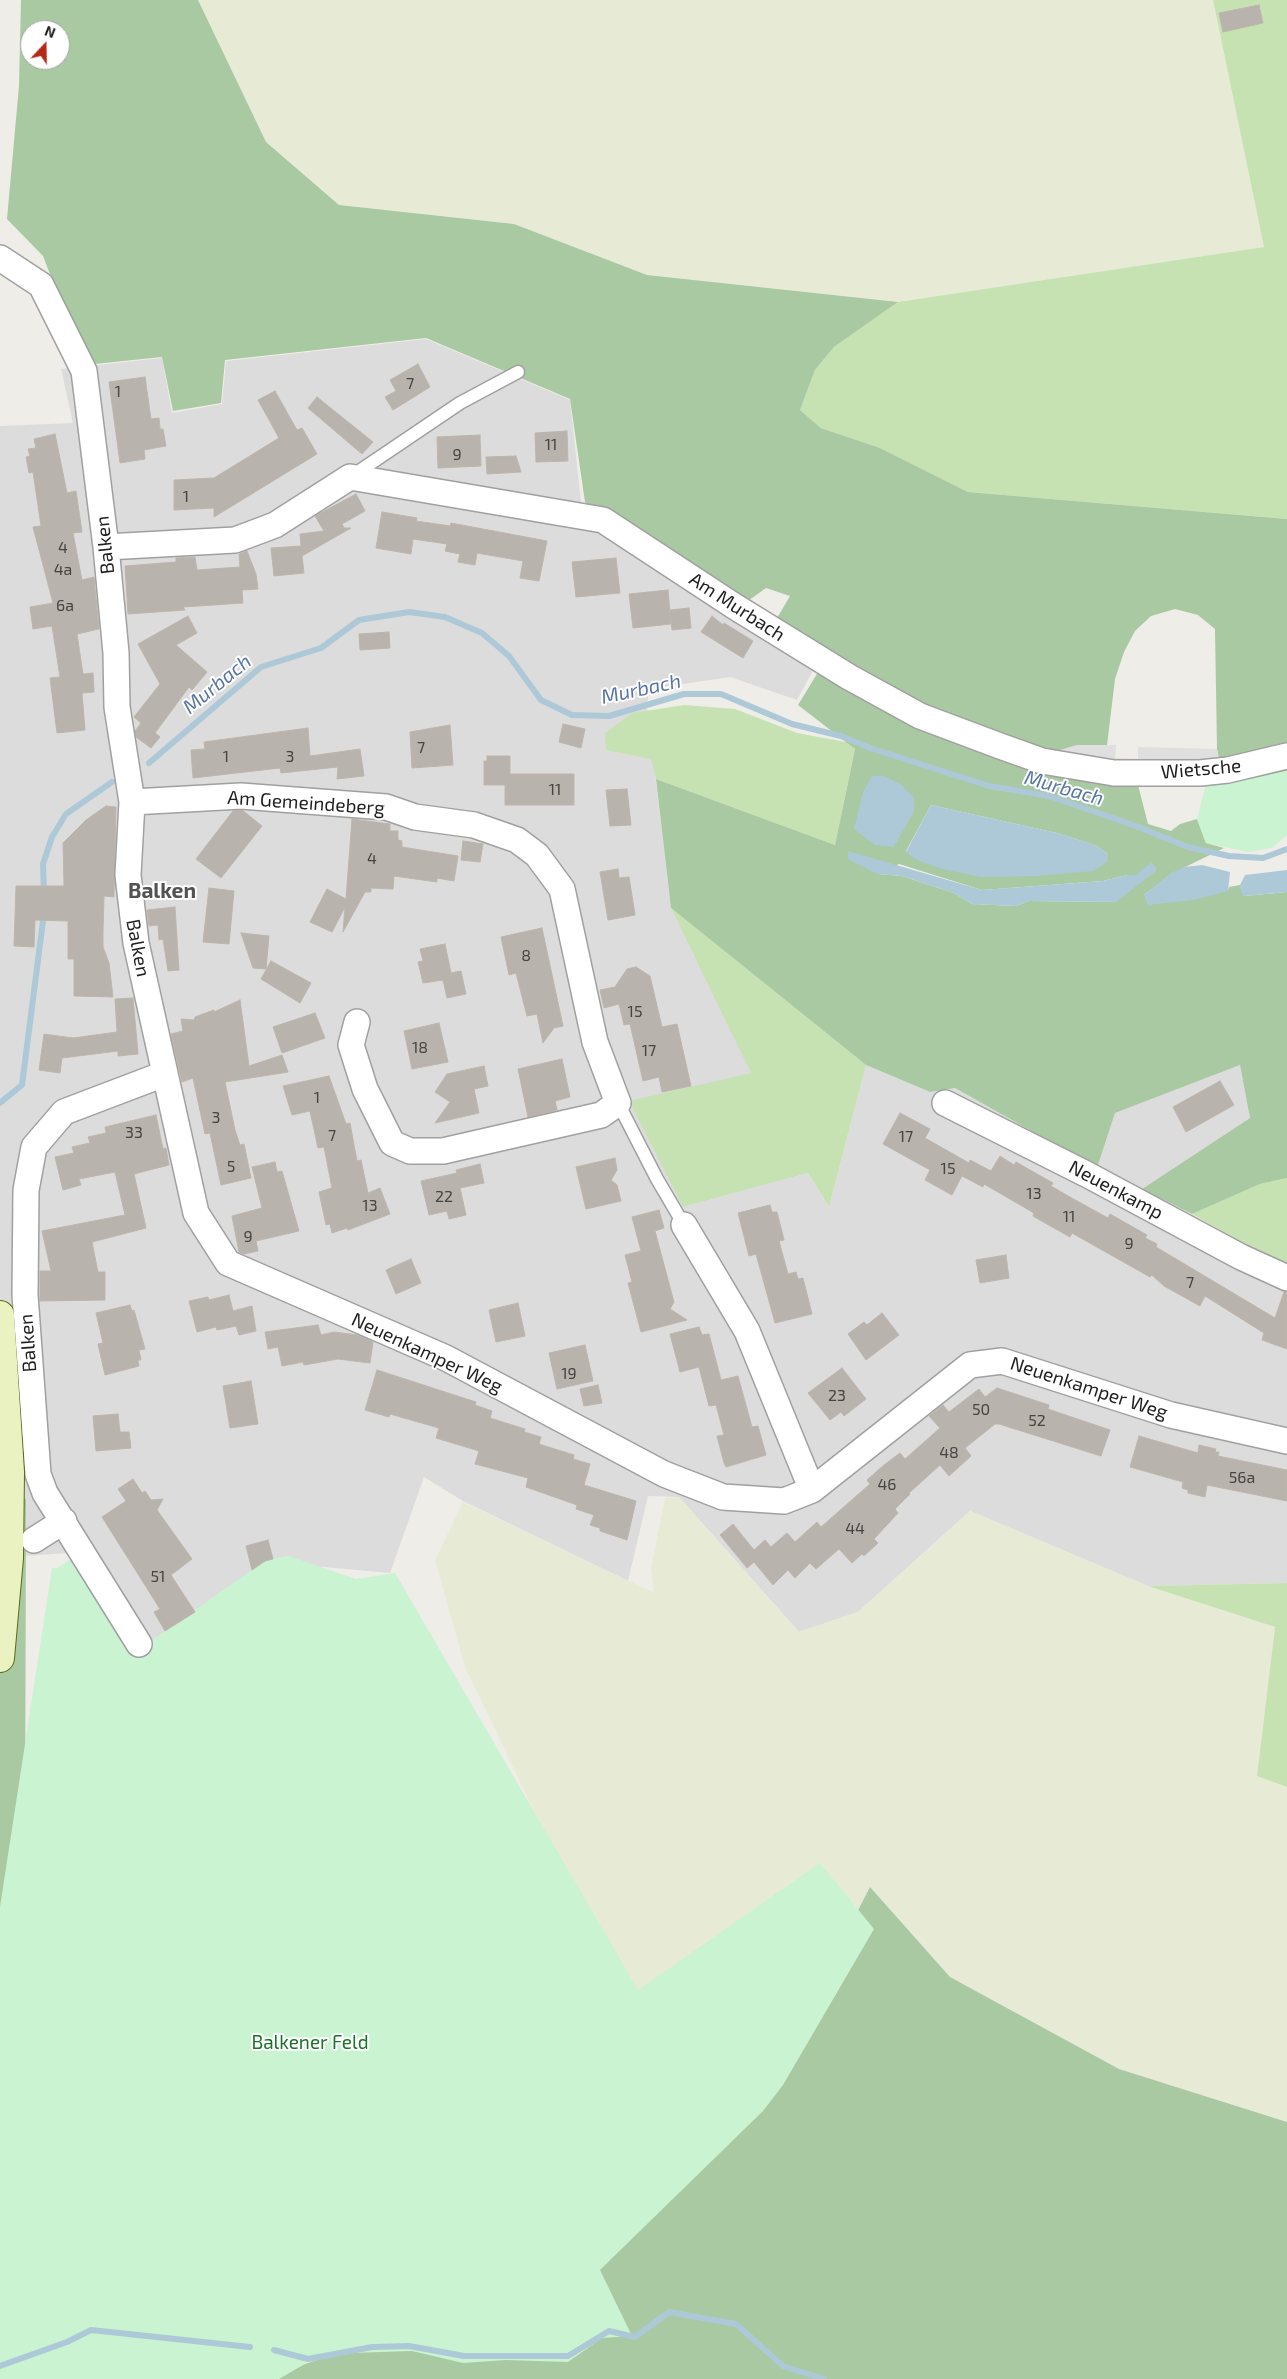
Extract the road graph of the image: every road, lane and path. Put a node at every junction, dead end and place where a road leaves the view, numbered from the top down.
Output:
1 (0, 258) edge
2 (518, 372) dead end
3 (350, 477) junction
4 (106, 547) junction
5 (1287, 756) edge
6 (1114, 773) joint
7 (132, 802) junction
8 (358, 1022) dead end
9 (164, 1074) junction
10 (618, 1103) junction
11 (945, 1103) dead end
12 (684, 1225) joint
13 (1287, 1278) edge
14 (0, 1315) edge
15 (1287, 1441) edge
16 (812, 1490) junction
17 (64, 1521) junction
18 (34, 1540) dead end
19 (139, 1644) dead end
20 (0, 1658) edge

1 - 4 street, Balken
2 - 3 lane
3 - 4 street
3 - 6 street, Am Murbach
4 - 7 street, Balken
5 - 6 street, Wietsche
7 - 9 street, Balken
7 - 10 street, Am Gemeindeberg
8 - 10 street
9 - 16 street, Neuenkamper Weg
9 - 17 street, Balken
10 - 12 lane, Am Gemeindeberg
11 - 13 street, Neuenkamp
12 - 16 street
14 - 20 main road
15 - 16 street, Neuenkamper Weg
17 - 18 street
17 - 19 street, Balken

